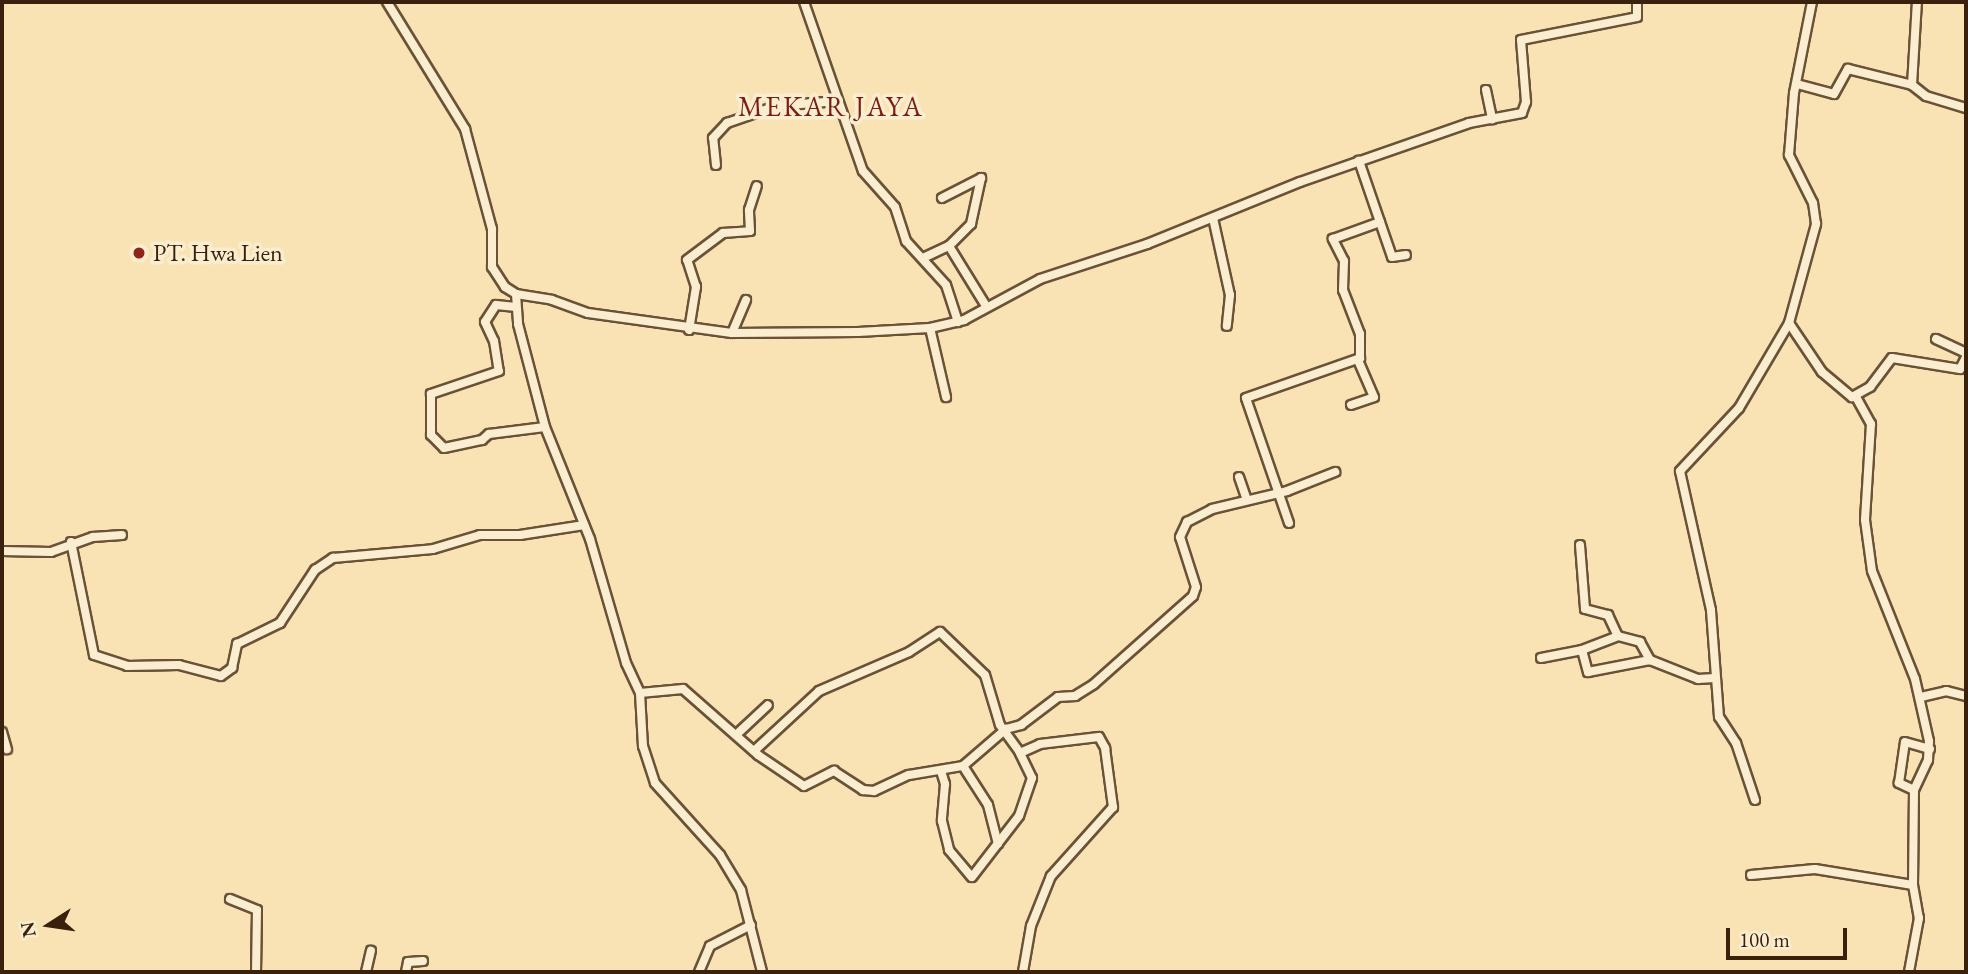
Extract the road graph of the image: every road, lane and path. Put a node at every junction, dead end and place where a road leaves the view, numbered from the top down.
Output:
1 (387, 2) edge
2 (804, 2) edge
3 (1637, 2) edge
4 (1812, 2) edge
5 (1917, 2) edge
6 (1797, 84) junction
7 (1912, 85) junction
8 (1486, 90) dead end
9 (838, 101) junction
10 (1966, 108) edge
11 (1492, 120) junction
12 (1359, 162) junction
13 (716, 165) dead end
14 (757, 186) dead end
15 (942, 198) dead end
16 (1213, 218) junction
17 (1380, 222) junction
18 (949, 246) junction
19 (1406, 255) dead end
20 (923, 258) junction
21 (516, 294) junction
22 (746, 300) dead end
23 (986, 306) junction
24 (516, 307) junction
25 (958, 322) junction
26 (1789, 323) junction
27 (1227, 326) dead end
28 (930, 328) junction
29 (689, 330) junction
30 (732, 333) junction
31 (1936, 339) dead end
32 (1966, 355) edge
33 (1358, 360) junction
34 (946, 397) dead end
35 (1856, 397) junction
36 (1350, 405) dead end
37 (545, 427) junction
38 (1335, 472) dead end
39 (1239, 477) dead end
40 (1276, 492) junction
41 (1247, 500) junction
42 (1289, 523) dead end
43 (584, 525) junction
44 (122, 535) dead end
45 (71, 542) junction
46 (1580, 545) dead end
47 (2, 551) edge
48 (1618, 636) junction
49 (1582, 650) junction
50 (1541, 658) dead end
51 (1650, 660) junction
52 (1714, 678) junction
53 (640, 693) junction
54 (1966, 696) edge
55 (1921, 697) junction
56 (768, 705) dead end
57 (1003, 731) junction
58 (2, 732) edge
59 (737, 734) junction
60 (7, 749) dead end
61 (1930, 749) junction
62 (754, 751) junction
63 (1020, 753) junction
64 (964, 766) junction
65 (941, 771) junction
66 (1914, 790) junction
67 (1755, 800) dead end
68 (998, 844) junction
69 (1751, 875) dead end
70 (1913, 885) junction
71 (230, 899) dead end
72 (751, 925) junction
73 (371, 951) dead end
74 (423, 961) dead end
75 (256, 972) edge
76 (366, 972) edge
77 (406, 972) edge
78 (699, 972) edge
79 (762, 972) edge
80 (1023, 972) edge
81 (1909, 972) edge

1 - 21 street
2 - 9 street
3 - 11 street
4 - 6 street
5 - 7 street
6 - 7 street
6 - 26 street
7 - 10 street
8 - 11 street
9 - 13 street
9 - 20 street
11 - 12 street
12 - 16 street
12 - 17 street
14 - 29 street
15 - 18 street
16 - 23 street
16 - 27 street
17 - 19 street
17 - 33 street
18 - 20 street
18 - 23 street
20 - 25 street
21 - 24 street
21 - 29 street
22 - 30 street
23 - 25 street
24 - 37 street
24 - 37 street
25 - 28 street
26 - 35 street
26 - 52 street
28 - 30 street
28 - 34 street
29 - 30 street
31 - 32 street
32 - 35 street
33 - 36 street
33 - 40 street
35 - 55 street
37 - 43 street
38 - 40 street
39 - 41 street
40 - 41 street
40 - 42 street
41 - 57 street
43 - 45 street
43 - 53 street
44 - 45 street
45 - 47 street
46 - 48 street
48 - 49 street
48 - 51 street
49 - 50 street
49 - 51 street
51 - 52 street
52 - 67 street
53 - 59 street
53 - 72 street
54 - 55 street
55 - 61 street
56 - 59 street
57 - 62 street
57 - 63 street
57 - 64 street
58 - 60 street
59 - 62 street
61 - 66 street
61 - 66 street
62 - 65 street
63 - 68 street
63 - 80 street
64 - 65 street
64 - 68 street
65 - 68 street
66 - 70 street
69 - 70 street
70 - 81 street
71 - 75 street
72 - 78 street
72 - 79 street
73 - 76 street
74 - 77 street

